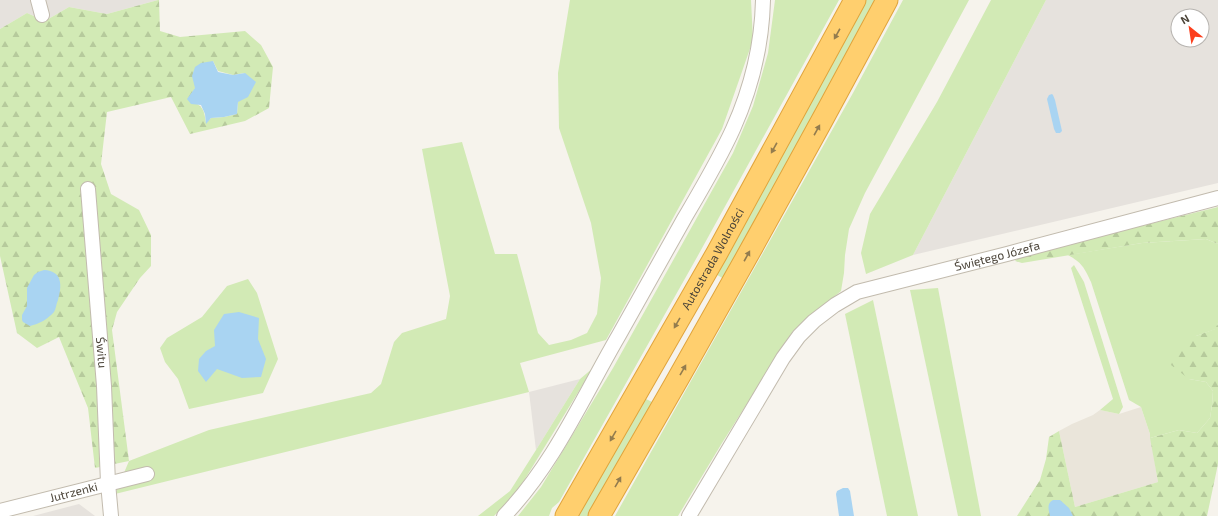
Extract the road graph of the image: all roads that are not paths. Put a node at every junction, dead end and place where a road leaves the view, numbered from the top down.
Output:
1 (38, 0) edge
2 (763, 0) edge
3 (855, 0) edge
4 (887, 0) edge
5 (42, 15) dead end
6 (88, 189) dead end
7 (1218, 198) edge
8 (146, 474) dead end
9 (108, 483) junction
10 (0, 511) edge
11 (111, 516) edge
12 (504, 516) edge
13 (566, 516) edge
14 (599, 516) edge
15 (689, 516) edge

1 - 5 street
2 - 12 street
3 -> 13 highway, Autostrada Wolności
14 -> 4 highway
6 - 9 street, Świtu
7 - 15 street, Świętego Józefa
8 - 9 street, Jutrzenki
9 - 10 street, Jutrzenki
9 - 11 street, Świtu

